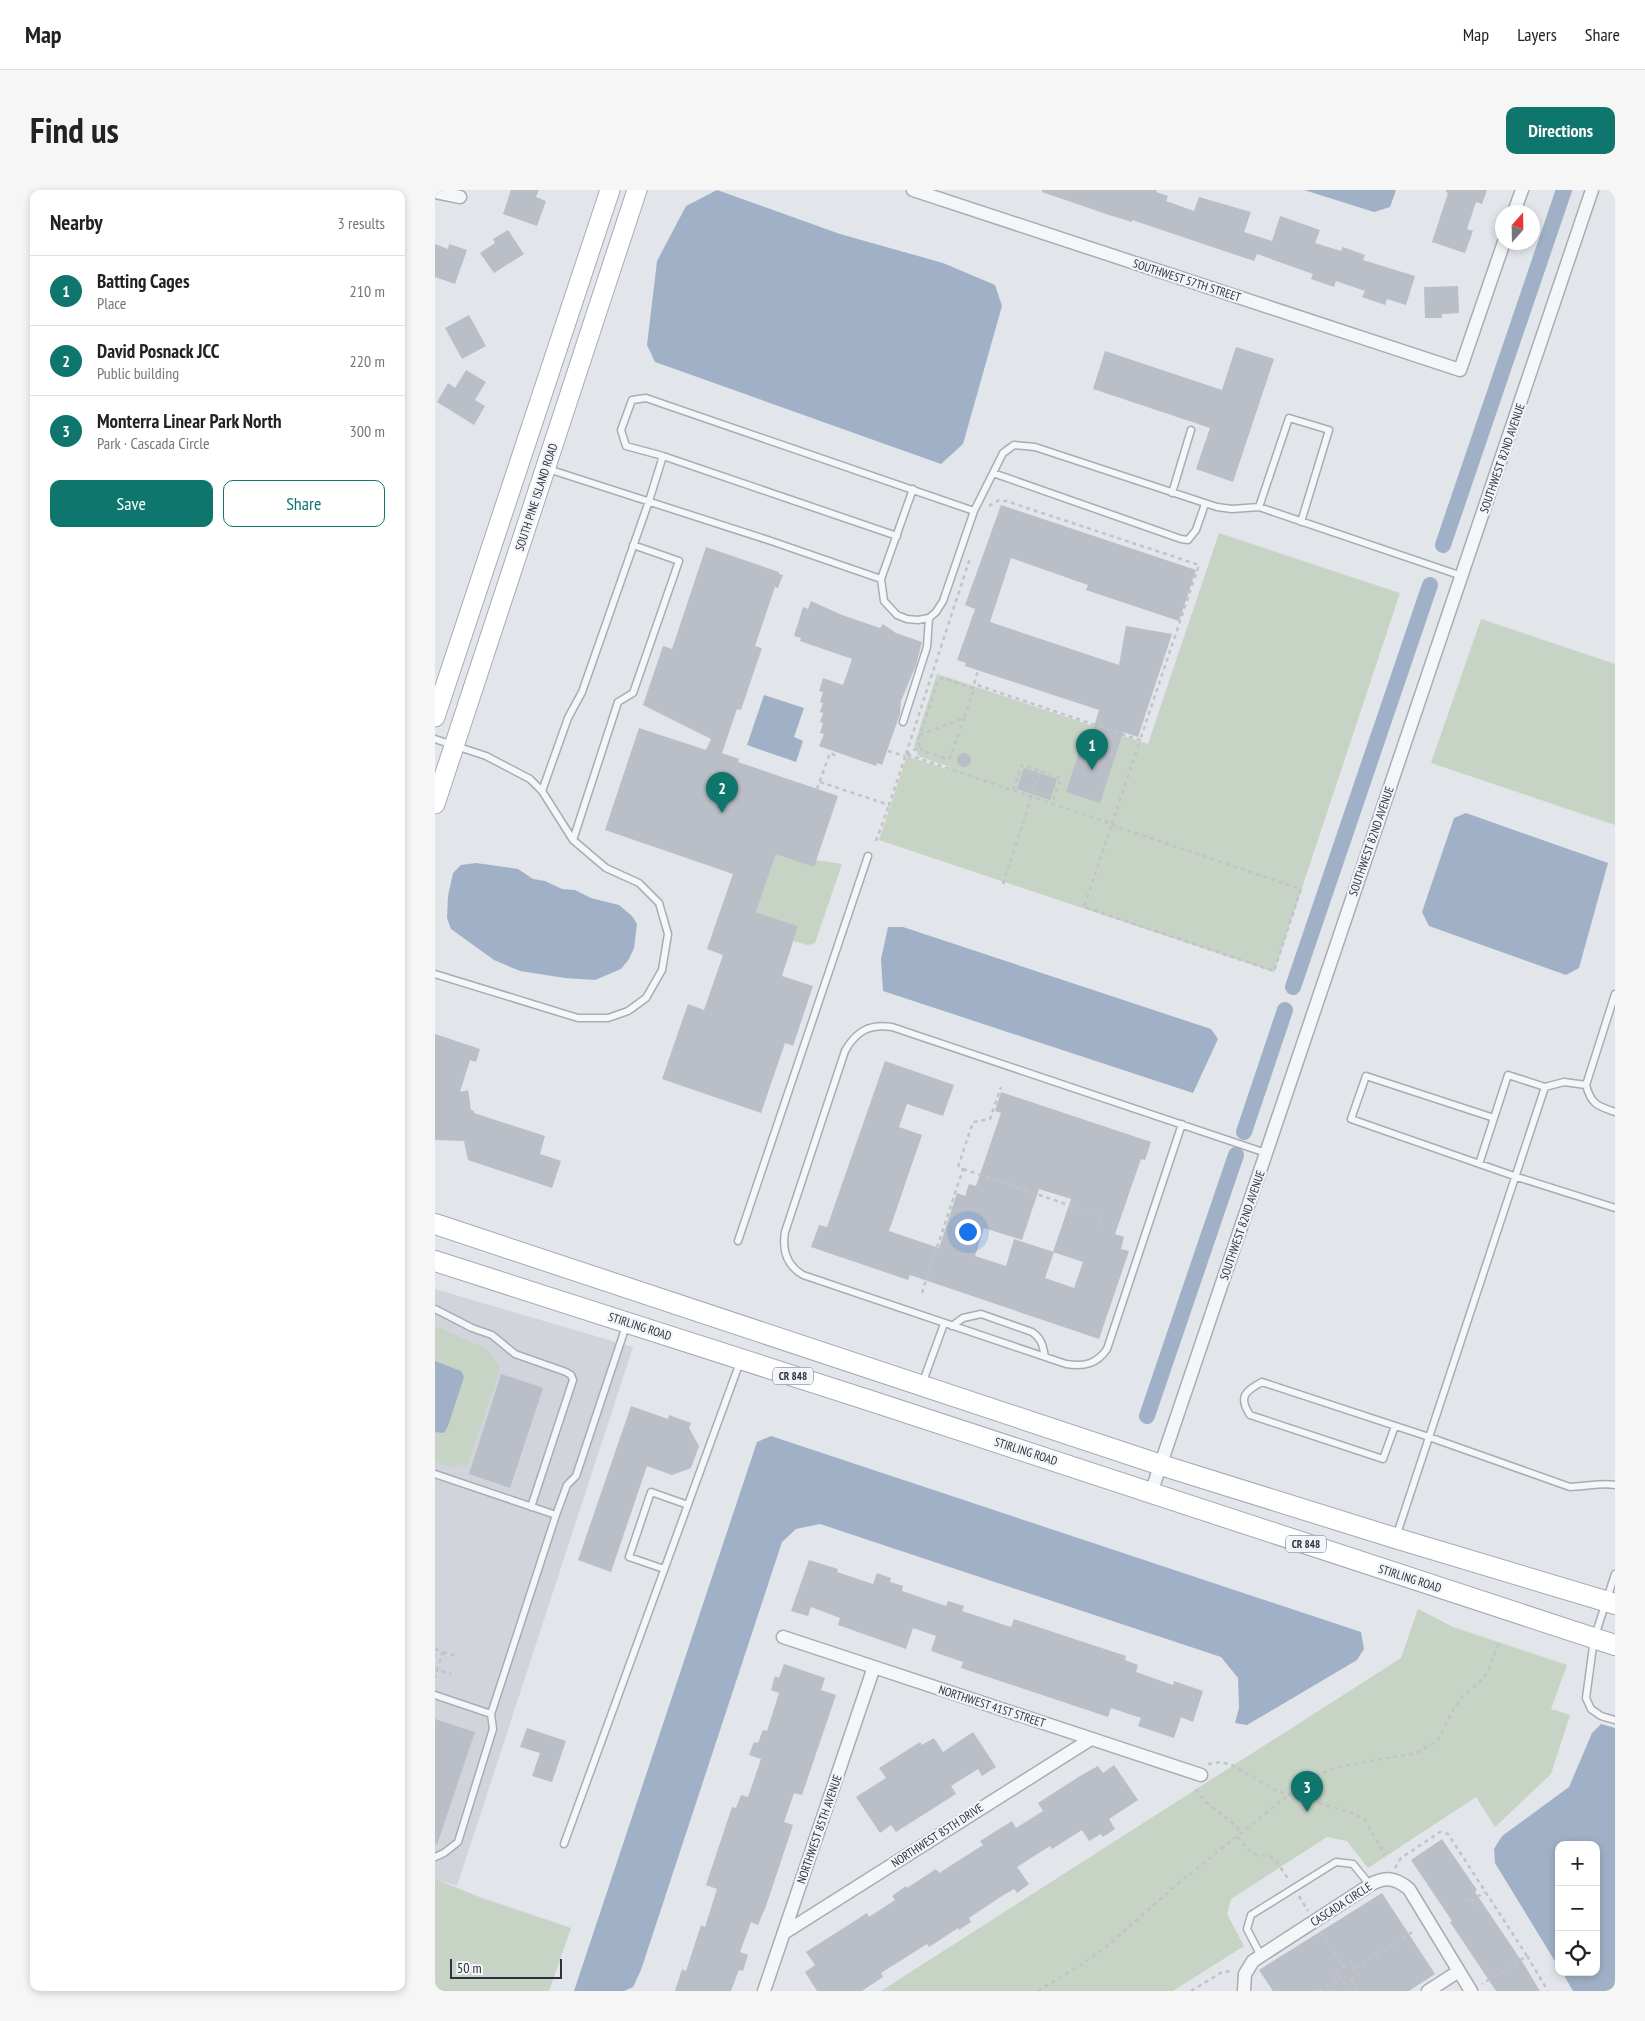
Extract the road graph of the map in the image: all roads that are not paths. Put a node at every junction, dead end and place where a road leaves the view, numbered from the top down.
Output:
1 (610, 190) edge
2 (637, 190) edge
3 (913, 190) edge
4 (1522, 190) edge
5 (1592, 190) edge
6 (435, 192) edge
7 (460, 197) dead end
8 (1517, 205) edge
9 (1501, 250) edge
10 (1191, 430) dead end
11 (663, 456) junction
12 (546, 468) junction
13 (993, 473) junction
14 (913, 489) junction
15 (1172, 493) junction
16 (649, 501) junction
17 (1205, 504) junction
18 (1259, 507) junction
19 (974, 510) junction
20 (1301, 522) junction
21 (897, 536) junction
22 (633, 546) junction
23 (1462, 576) junction
24 (881, 580) junction
25 (929, 618) junction
26 (435, 717) edge
27 (903, 722) dead end
28 (435, 739) edge
29 (454, 746) junction
30 (542, 791) junction
31 (435, 804) edge
32 (573, 840) junction
33 (868, 856) dead end
34 (435, 974) edge
35 (1615, 994) edge
36 (1586, 1085) junction
37 (1545, 1086) junction
38 (1615, 1112) edge
39 (1495, 1118) junction
40 (1182, 1124) junction
41 (1266, 1152) junction
42 (1479, 1164) junction
43 (1514, 1176) junction
44 (1615, 1208) edge
45 (435, 1224) edge
46 (738, 1241) dead end
47 (435, 1261) edge
48 (435, 1309) edge
49 (627, 1322) junction
50 (944, 1324) junction
51 (953, 1326) junction
52 (751, 1328) junction
53 (1045, 1357) junction
54 (741, 1359) junction
55 (922, 1385) junction
56 (1395, 1426) junction
57 (1429, 1437) junction
58 (1161, 1464) junction
59 (435, 1474) edge
60 (1615, 1485) edge
61 (1151, 1493) junction
62 (688, 1504) junction
63 (531, 1507) junction
64 (556, 1515) junction
65 (1395, 1538) junction
66 (664, 1570) junction
67 (1615, 1574) edge
68 (1611, 1602) edge
69 (783, 1637) dead end
70 (1594, 1639) junction
71 (1615, 1646) edge
72 (874, 1667) junction
73 (435, 1695) edge
74 (491, 1714) junction
75 (1615, 1720) edge
76 (1091, 1739) junction
77 (1202, 1770) road end
78 (564, 1844) dead end
79 (435, 1857) edge
80 (1370, 1885) junction
81 (784, 1933) junction
82 (1261, 1956) junction
83 (1459, 1971) junction
84 (1475, 1988) edge
85 (764, 1991) edge
86 (1244, 1991) edge
87 (1428, 1991) edge

1 - 26 main road
2 - 12 main road, SOUTH PINE ISLAND ROAD
3 - 9 street, SOUTHWEST 57TH STREET
4 - 8 street
5 - 23 street, SOUTHWEST 82ND AVENUE
6 - 7 street
10 - 15 lane
11 - 14 lane
11 - 16 lane
11 - 21 lane
12 - 16 lane
12 - 29 main road, SOUTH PINE ISLAND ROAD
13 - 15 lane
13 - 17 lane
13 - 19 lane
14 - 19 lane
14 - 21 lane
15 - 17 lane
16 - 22 lane
16 - 24 lane
17 - 18 lane
18 - 20 lane
18 - 20 lane
19 - 25 lane
20 - 23 lane
21 - 24 lane
22 - 30 lane
22 - 32 lane
23 - 41 street, SOUTHWEST 82ND AVENUE
24 - 25 lane
25 - 27 lane
28 - 29 lane
29 - 30 lane
29 - 31 main road, SOUTH PINE ISLAND ROAD
30 - 32 lane
32 - 34 lane
33 - 46 lane
35 - 36 lane
36 - 37 lane
36 - 38 lane
37 - 39 lane
37 - 43 lane
39 - 42 lane
39 - 42 lane
40 - 41 lane
40 - 50 lane
40 - 53 lane
41 - 58 street, SOUTHWEST 82ND AVENUE
42 - 43 lane
43 - 44 lane
43 - 57 lane
45 - 52 main road, CR 848
47 - 49 main road, STIRLING ROAD / CR 848
48 - 63 lane
49 - 54 main road, STIRLING ROAD / CR 848
49 - 64 lane
50 - 51 lane
50 - 55 lane
51 - 53 lane
51 - 53 lane
52 - 54 main road
52 - 55 main road, CR 848
54 - 61 main road, STIRLING ROAD / CR 848
54 - 62 lane
55 - 58 main road, CR 848
56 - 56 lane
56 - 57 lane
57 - 60 lane
57 - 65 lane
58 - 61 street, SOUTHWEST 82ND AVENUE
58 - 65 main road, CR 848
59 - 63 lane
61 - 70 main road, STIRLING ROAD / CR 848
62 - 66 lane
62 - 66 lane
63 - 64 lane
64 - 74 lane
65 - 68 main road, CR 848
66 - 78 lane
67 - 68 lane
68 - 70 lane
69 - 72 street, NORTHWEST 41ST STREET
70 - 71 main road, STIRLING ROAD / CR 848
70 - 75 lane
72 - 76 street, NORTHWEST 41ST STREET
72 - 81 street, NORTHWEST 85TH AVENUE
73 - 74 lane
74 - 79 lane
76 - 77 street, NORTHWEST 41ST STREET
76 - 81 street, NORTHWEST 85TH DRIVE
80 - 82 street, CASCADA CIRCLE
80 - 82 lane
80 - 83 street, CASCADA CIRCLE
81 - 85 street, NORTHWEST 85TH AVENUE
82 - 86 street, CASCADA CIRCLE
83 - 84 street, CASCADA CIRCLE
83 - 87 street

